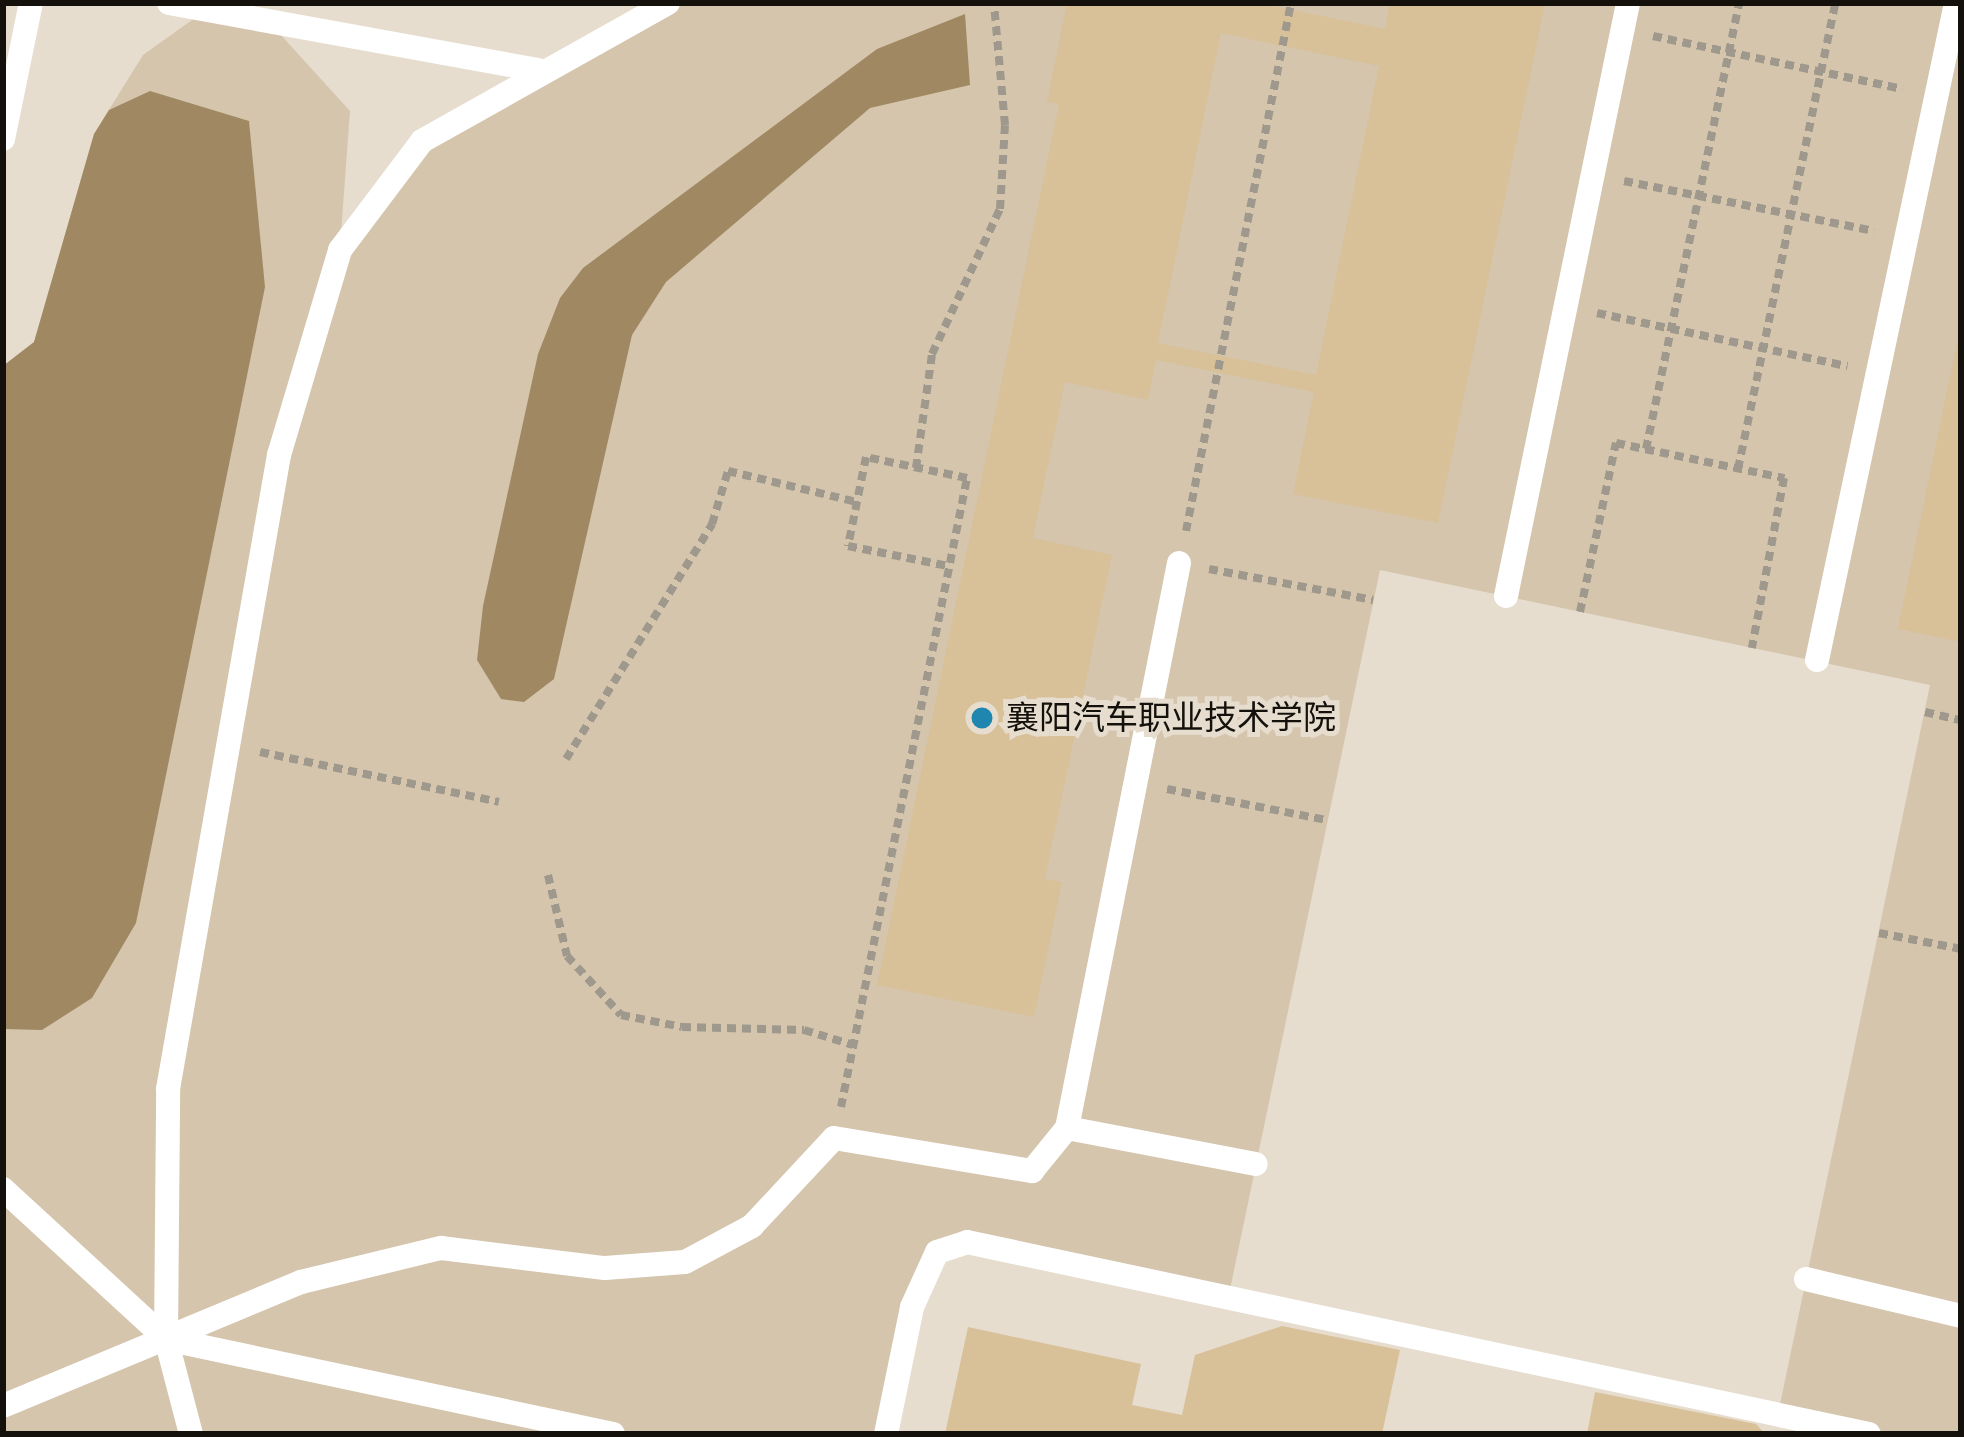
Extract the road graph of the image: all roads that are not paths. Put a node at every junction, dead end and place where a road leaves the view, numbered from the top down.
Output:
1 (31, 3) edge
2 (169, 3) edge
3 (668, 3) edge
4 (1628, 3) edge
5 (1956, 3) edge
6 (538, 70) junction
7 (3, 139) edge
8 (1179, 563) road end
9 (1505, 596) dead end
10 (1817, 660) dead end
11 (1067, 1128) junction
12 (1256, 1164) dead end
13 (3, 1189) edge
14 (1807, 1279) dead end
15 (1961, 1316) edge
16 (166, 1339) junction
17 (3, 1406) edge
18 (191, 1434) edge
19 (613, 1434) edge
20 (886, 1434) edge
21 (1869, 1434) edge

1 - 7 lane
2 - 6 lane
3 - 6 lane
4 - 9 lane
5 - 10 lane
6 - 16 lane
8 - 11 lane
11 - 12 lane
11 - 16 lane
13 - 16 lane
14 - 15 lane
16 - 17 lane
16 - 18 lane
16 - 19 lane
20 - 21 lane

